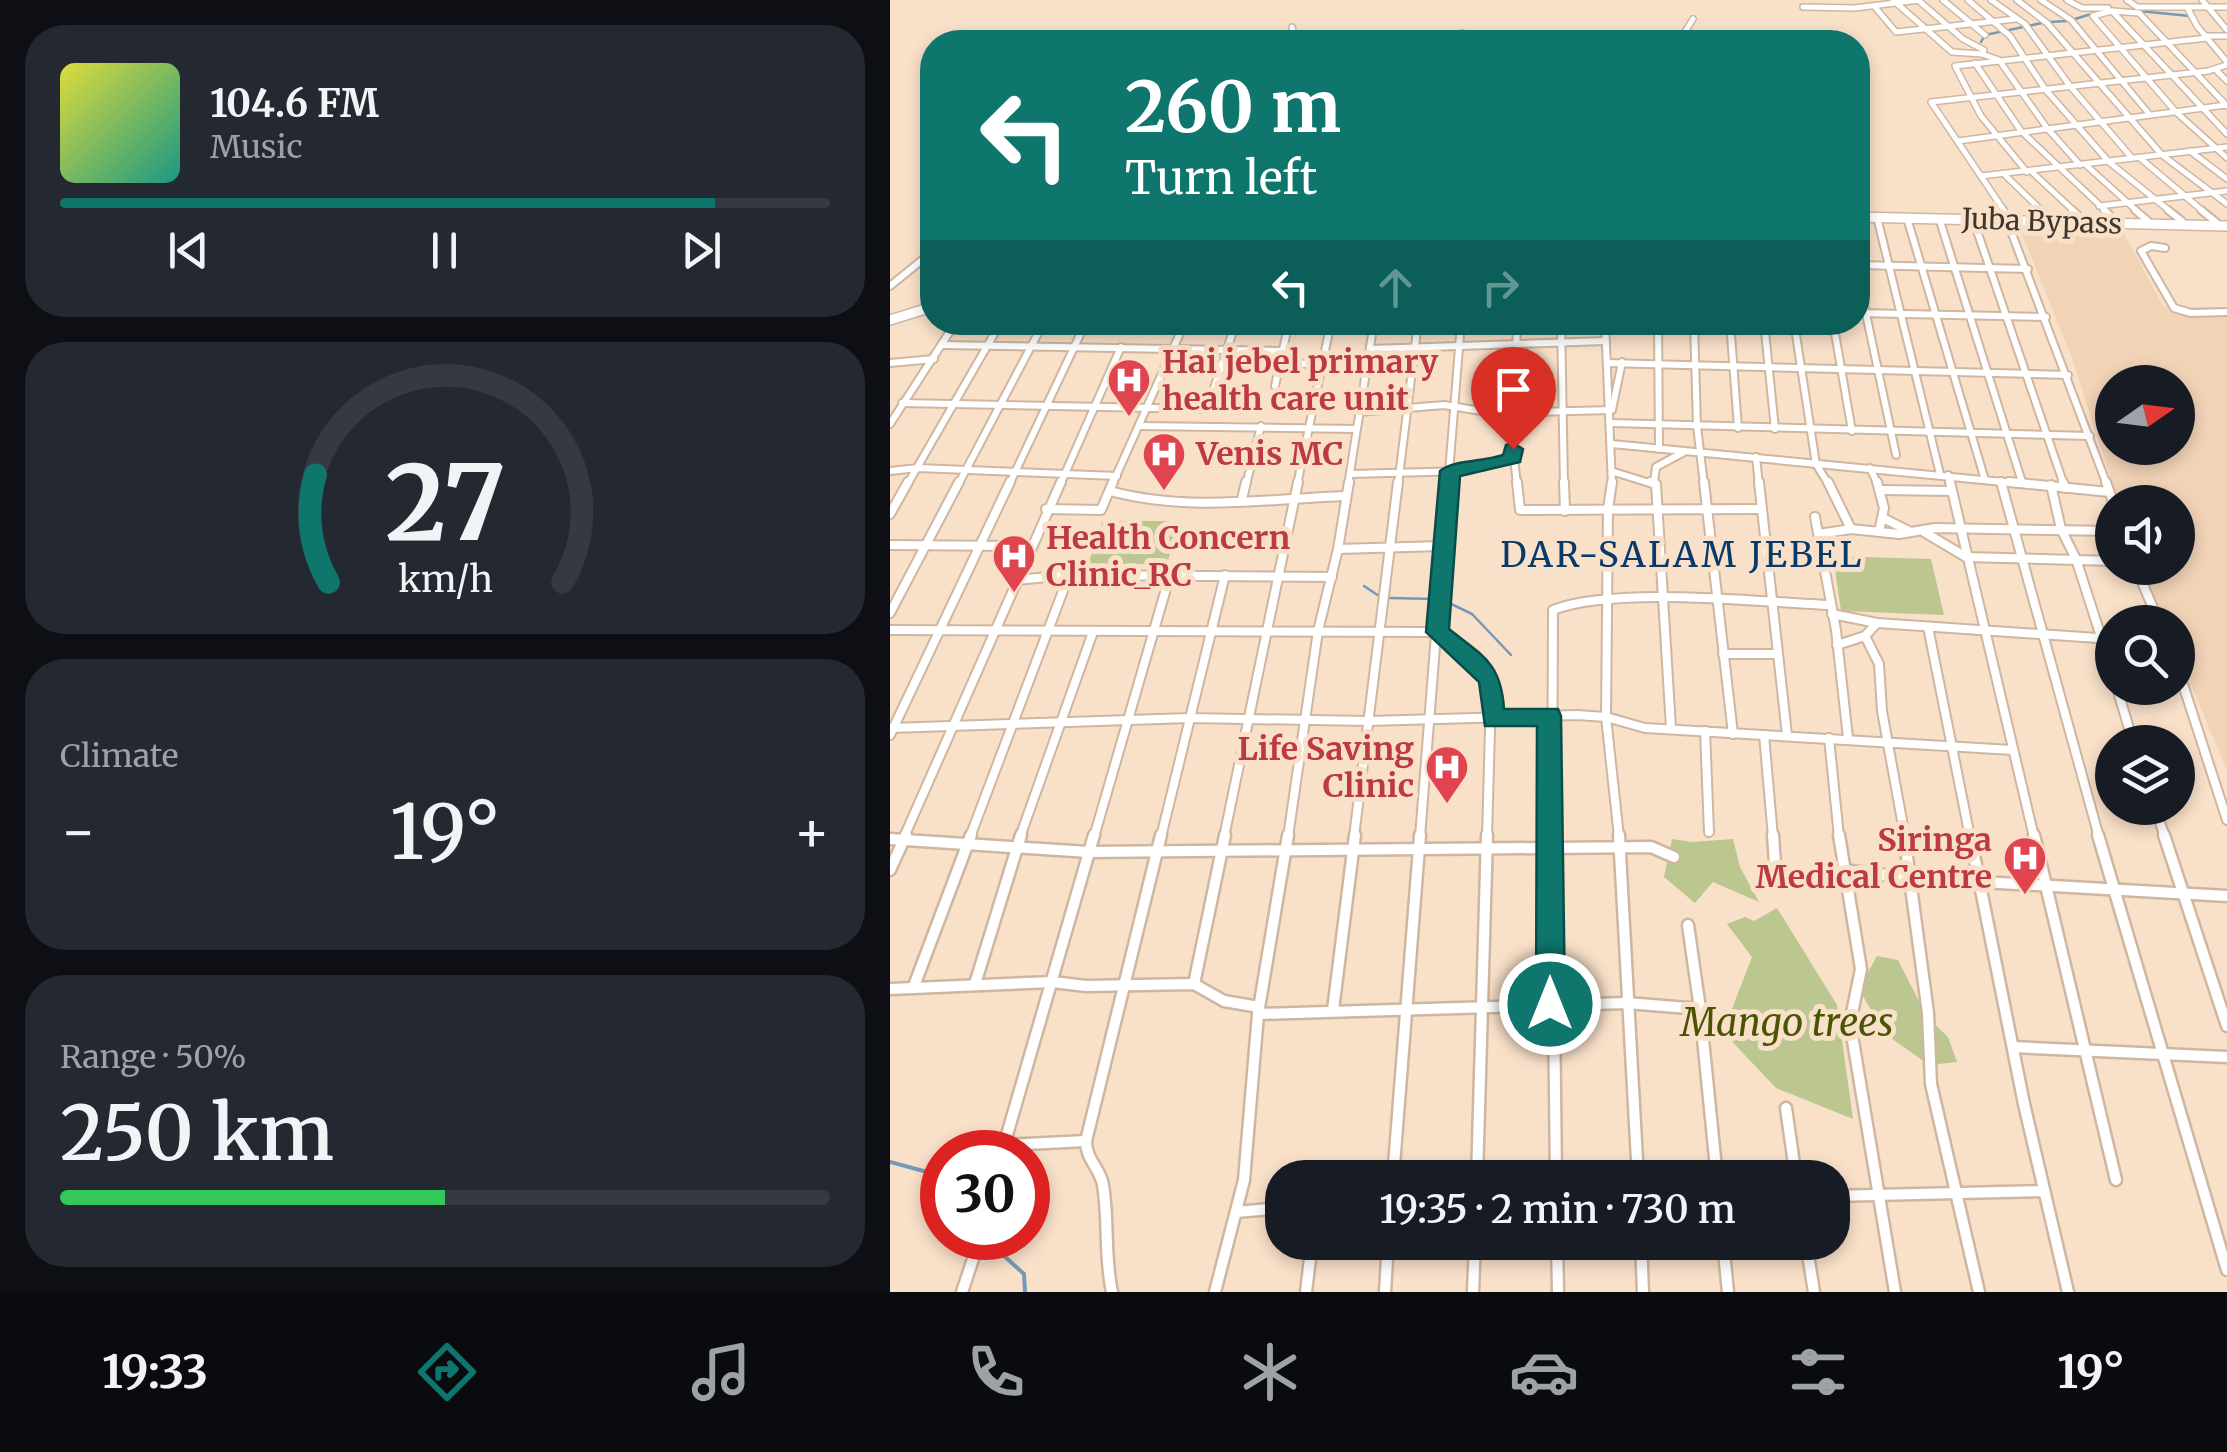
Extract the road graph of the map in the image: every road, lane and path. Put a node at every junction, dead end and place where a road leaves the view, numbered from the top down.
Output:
1 (1919, 0) edge
2 (1943, 0) edge
3 (1968, 0) edge
4 (1991, 0) edge
5 (2017, 0) edge
6 (2041, 0) edge
7 (2068, 0) edge
8 (2127, 0) edge
9 (2155, 0) edge
10 (2202, 0) edge
11 (1895, 2) edge
12 (2227, 2) edge
13 (1874, 6) junction
14 (2137, 6) junction
15 (2187, 6) junction
16 (1803, 7) dead end
17 (2207, 7) junction
18 (2161, 8) junction
19 (2112, 11) junction
20 (1693, 19) dead end
21 (2016, 19) junction
22 (1995, 22) junction
23 (1972, 24) junction
24 (1948, 27) junction
25 (1926, 29) junction
26 (1686, 30) edge
27 (2227, 33) edge
28 (1985, 35) dead end
29 (2206, 37) junction
30 (2166, 42) junction
31 (2142, 45) junction
32 (2118, 47) junction
33 (2096, 50) junction
34 (2070, 52) junction
35 (1982, 54) junction
36 (2048, 56) junction
37 (2024, 58) junction
38 (1998, 60) junction
39 (1976, 63) junction
40 (2227, 63) edge
41 (2216, 70) junction
42 (2194, 72) junction
43 (2170, 75) junction
44 (2146, 78) junction
45 (2120, 80) junction
46 (2227, 81) edge
47 (2096, 83) junction
48 (2070, 86) junction
49 (2045, 89) junction
50 (2020, 92) junction
51 (1996, 95) junction
52 (1970, 98) junction
53 (2227, 106) edge
54 (2202, 108) junction
55 (2176, 112) junction
56 (2150, 115) junction
57 (2126, 118) junction
58 (2098, 121) junction
59 (2074, 124) junction
60 (2047, 128) junction
61 (2022, 131) junction
62 (2227, 134) edge
63 (1994, 136) junction
64 (1958, 141) junction
65 (2227, 147) edge
66 (2215, 149) junction
67 (2190, 151) junction
68 (2162, 155) junction
69 (2136, 158) junction
70 (2227, 158) edge
71 (2109, 162) junction
72 (2083, 165) junction
73 (2056, 168) junction
74 (2029, 172) junction
75 (2006, 175) junction
76 (1981, 176) junction
77 (2227, 179) edge
78 (2227, 190) edge
79 (2213, 192) junction
80 (2184, 196) junction
81 (2158, 201) junction
82 (2131, 204) junction
83 (2227, 204) edge
84 (2099, 206) junction
85 (1870, 216) edge
86 (1870, 217) edge
87 (1877, 217) junction
88 (1907, 218) junction
89 (1939, 218) junction
90 (2050, 218) junction
91 (1973, 219) junction
92 (2009, 219) junction
93 (2082, 219) junction
94 (2114, 219) junction
95 (2148, 220) junction
96 (2182, 221) junction
97 (2216, 222) junction
98 (2227, 224) edge
99 (2165, 248) dead end
100 (920, 262) edge
101 (1870, 265) edge
102 (1888, 265) junction
103 (1920, 266) junction
104 (1954, 266) junction
105 (1987, 267) junction
106 (2028, 269) junction
107 (890, 286) edge
108 (2227, 312) edge
109 (920, 313) edge
110 (1870, 314) edge
111 (1902, 314) junction
112 (1935, 315) junction
113 (1970, 315) junction
114 (2005, 316) junction
115 (2046, 317) junction
116 (890, 322) edge
117 (1870, 330) edge
118 (948, 335) edge
119 (994, 335) edge
120 (1038, 335) edge
121 (1080, 335) edge
122 (1180, 335) edge
123 (1232, 335) edge
124 (1286, 335) edge
125 (1329, 335) edge
126 (1372, 335) edge
127 (1416, 335) edge
128 (1459, 335) edge
129 (1518, 335) edge
130 (1561, 335) edge
131 (1605, 335) edge
132 (1658, 335) edge
133 (1695, 335) edge
134 (1731, 335) edge
135 (1765, 335) edge
136 (1796, 335) edge
137 (1835, 335) edge
138 (1605, 341) junction
139 (1561, 342) junction
140 (942, 344) junction
141 (989, 344) junction
142 (1458, 345) junction
143 (1518, 345) junction
144 (1032, 346) junction
145 (1074, 347) junction
146 (1121, 347) junction
147 (1174, 348) junction
148 (1370, 348) junction
149 (1415, 348) junction
150 (1227, 350) junction
151 (1282, 351) junction
152 (934, 359) junction
153 (890, 362) edge
154 (1280, 362) junction
155 (1622, 362) junction
156 (1659, 362) junction
157 (1323, 363) junction
158 (1607, 363) junction
159 (1696, 363) junction
160 (1733, 366) junction
161 (1768, 366) junction
162 (1366, 368) junction
163 (1802, 368) junction
164 (1842, 369) junction
165 (1878, 371) junction
166 (1952, 371) junction
167 (1916, 372) junction
168 (1988, 373) junction
169 (2024, 374) junction
170 (2068, 374) junction
171 (1275, 386) dead end
172 (910, 398) junction
173 (890, 399) edge
174 (902, 403) junction
175 (954, 403) junction
176 (999, 405) junction
177 (1455, 405) junction
178 (1047, 406) junction
179 (1408, 407) junction
180 (1096, 408) junction
181 (1148, 408) junction
182 (1208, 408) junction
183 (1253, 410) dead end
184 (1609, 410) junction
185 (1358, 412) junction
186 (1514, 412) junction
187 (1562, 412) junction
188 (1611, 423) junction
189 (890, 424) edge
190 (1658, 424) junction
191 (1140, 426) junction
192 (1261, 426) junction
193 (1311, 426) junction
194 (1697, 426) junction
195 (1738, 428) junction
196 (1356, 429) junction
197 (1775, 429) junction
198 (1811, 430) junction
199 (1852, 431) junction
200 (1891, 432) junction
201 (1932, 434) junction
202 (1970, 435) junction
203 (2009, 436) junction
204 (2048, 436) junction
205 (2090, 436) junction
206 (1612, 444) junction
207 (1659, 449) junction
208 (1684, 452) junction
209 (1702, 452) junction
210 (1896, 455) dead end
211 (1756, 457) junction
212 (1513, 458) junction
213 (1816, 464) junction
214 (918, 468) junction
215 (1870, 468) junction
216 (890, 471) edge
217 (1450, 471) junction
218 (965, 472) junction
219 (1015, 472) junction
220 (1614, 472) junction
221 (1064, 473) junction
222 (1400, 473) junction
223 (1350, 474) junction
224 (1944, 474) junction
225 (1117, 476) junction
226 (1985, 480) junction
227 (2001, 481) junction
228 (1654, 482) junction
229 (2022, 482) junction
230 (2051, 485) junction
231 (2107, 485) edge
232 (2065, 488) junction
233 (1882, 490) junction
234 (1110, 491) junction
235 (1951, 491) junction
236 (2095, 491) edge
237 (1344, 496) junction
238 (1294, 497) junction
239 (1242, 499) junction
240 (1657, 507) junction
241 (1708, 508) junction
242 (1046, 509) junction
243 (1608, 509) junction
244 (1762, 509) junction
245 (1564, 511) junction
246 (890, 514) edge
247 (1815, 517) dead end
248 (1885, 519) junction
249 (1959, 528) junction
250 (1851, 529) junction
251 (2013, 529) junction
252 (2061, 529) junction
253 (1922, 530) junction
254 (2095, 530) edge
255 (1879, 532) junction
256 (1911, 532) junction
257 (1819, 534) junction
258 (890, 546) edge
259 (925, 546) junction
260 (1030, 546) junction
261 (1442, 546) junction
262 (1389, 547) junction
263 (979, 548) junction
264 (1338, 549) junction
265 (1966, 557) junction
266 (2022, 557) junction
267 (2076, 559) junction
268 (2095, 560) edge
269 (1070, 575) junction
270 (1170, 575) junction
271 (1225, 575) junction
272 (1276, 576) junction
273 (1332, 577) junction
274 (1016, 580) junction
275 (1606, 600) junction
276 (1662, 600) junction
277 (1717, 602) junction
278 (1774, 603) junction
279 (2095, 606) edge
280 (1831, 610) junction
281 (890, 613) edge
282 (1876, 623) junction
283 (1928, 627) junction
284 (890, 630) edge
285 (936, 631) junction
286 (1318, 631) junction
287 (993, 632) junction
288 (1094, 632) junction
289 (1153, 632) junction
290 (1210, 632) junction
291 (1266, 632) junction
292 (1380, 632) junction
293 (1437, 632) junction
294 (1984, 632) junction
295 (1049, 633) junction
296 (2041, 635) junction
297 (1865, 636) junction
298 (2095, 638) edge
299 (1838, 646) junction
300 (1723, 654) junction
301 (1778, 654) junction
302 (2190, 705) edge
303 (1550, 716) junction
304 (1606, 717) junction
305 (1190, 718) junction
306 (1247, 718) junction
307 (1306, 719) junction
308 (1128, 720) junction
309 (1429, 720) junction
310 (1493, 720) junction
311 (1369, 721) junction
312 (1062, 724) junction
313 (1014, 726) junction
314 (954, 728) junction
315 (1670, 728) junction
316 (891, 730) edge
317 (1705, 731) junction
318 (1733, 734) junction
319 (1764, 735) junction
320 (1786, 735) junction
321 (1829, 738) junction
322 (1848, 738) junction
323 (1887, 743) junction
324 (1952, 744) junction
325 (2012, 750) junction
326 (2227, 820) edge
327 (2161, 825) edge
328 (1709, 832) dead end
329 (890, 840) edge
330 (902, 840) junction
331 (970, 842) junction
332 (1551, 845) junction
333 (1017, 847) junction
334 (1284, 848) junction
335 (1355, 848) junction
336 (1486, 848) junction
337 (1620, 848) junction
338 (1421, 849) junction
339 (1156, 850) junction
340 (1221, 850) junction
341 (1088, 852) junction
342 (1674, 857) dead end
343 (1774, 864) dead end
344 (890, 870) edge
345 (1842, 870) junction
346 (1912, 878) junction
347 (1978, 882) junction
348 (2044, 886) junction
349 (2114, 890) junction
350 (2184, 892) junction
351 (2227, 896) edge
352 (1688, 925) dead end
353 (1053, 982) junction
354 (975, 984) junction
355 (1123, 984) junction
356 (1194, 984) junction
357 (914, 986) junction
358 (890, 989) edge
359 (1550, 1004) junction
360 (1627, 1004) junction
361 (1480, 1005) junction
362 (1407, 1007) junction
363 (1700, 1009) junction
364 (1334, 1010) junction
365 (1259, 1011) junction
366 (2227, 1026) edge
367 (2013, 1047) junction
368 (2083, 1051) junction
369 (2160, 1054) junction
370 (2227, 1058) edge
371 (1786, 1108) dead end
372 (1008, 1130) edge
373 (1086, 1141) junction
374 (1050, 1144) edge
375 (1394, 1160) edge
376 (1477, 1160) edge
377 (1555, 1160) edge
378 (1637, 1160) edge
379 (1715, 1160) edge
380 (1793, 1160) edge
381 (2116, 1180) dead end
382 (2044, 1191) junction
383 (1958, 1192) junction
384 (1877, 1195) junction
385 (1850, 1196) edge
386 (1265, 1209) edge
387 (1236, 1212) junction
388 (973, 1260) edge
389 (1310, 1260) edge
390 (1387, 1260) edge
391 (1474, 1260) edge
392 (1557, 1260) edge
393 (1642, 1260) edge
394 (1725, 1260) edge
395 (1809, 1260) edge
396 (2227, 1270) edge
397 (962, 1292) edge
398 (1112, 1292) edge
399 (1215, 1292) edge
400 (1306, 1292) edge
401 (1385, 1292) edge
402 (1473, 1292) edge
403 (1558, 1292) edge
404 (1643, 1292) edge
405 (1728, 1292) edge
406 (1814, 1292) edge
407 (1895, 1292) edge
408 (1980, 1292) edge
409 (2068, 1292) edge

1 - 11 street
1 - 24 street
2 - 23 street
3 - 22 street
4 - 21 street
5 - 34 street
6 - 33 street
7 - 14 street
8 - 14 street
9 - 18 street
10 - 17 street
11 - 13 street
11 - 25 street
12 - 17 street
13 - 16 street
13 - 25 street
14 - 18 street
15 - 17 street
15 - 18 street
15 - 29 street
17 - 27 street
19 - 30 street
19 - 31 street
19 - 32 street
20 - 26 street
21 - 22 street
21 - 36 street
22 - 23 street
22 - 37 street
23 - 24 street
23 - 28 street
24 - 25 street
24 - 35 street
25 - 35 street
27 - 29 street
29 - 30 street
29 - 40 street
30 - 31 street
30 - 42 street
31 - 32 street
31 - 43 street
32 - 33 street
32 - 44 street
33 - 34 street
33 - 45 street
34 - 36 street
34 - 47 street
35 - 38 street
36 - 37 street
36 - 48 street
37 - 38 street
37 - 49 street
38 - 39 street
38 - 50 street
39 - 51 street
39 - 52 street
40 - 41 street
41 - 42 street
41 - 46 street
42 - 43 street
42 - 53 street
43 - 44 street
43 - 54 street
44 - 45 street
44 - 55 street
45 - 47 street
45 - 56 street
47 - 48 street
47 - 57 street
48 - 49 street
48 - 58 street
49 - 50 street
49 - 59 street
50 - 51 street
50 - 60 street
51 - 52 street
51 - 61 street
52 - 63 street
52 - 64 street
53 - 54 street
54 - 55 street
54 - 62 street
55 - 56 street
55 - 66 street
56 - 57 street
57 - 58 street
57 - 68 street
58 - 59 street
58 - 69 street
59 - 60 street
59 - 71 street
60 - 61 street
60 - 72 street
61 - 63 street
61 - 73 street
63 - 64 street
63 - 74 street
64 - 76 street
65 - 66 street
66 - 67 street
66 - 70 street
67 - 68 street
67 - 77 street
68 - 69 street
68 - 79 street
69 - 71 street
69 - 80 street
71 - 72 street
71 - 81 street
72 - 73 street
72 - 82 street
73 - 74 street
73 - 84 street
74 - 75 street
74 - 93 street
75 - 76 street
75 - 90 street
76 - 92 street
78 - 79 street
79 - 80 street
79 - 83 street
80 - 81 street
80 - 97 street
81 - 82 street
81 - 96 street
82 - 84 street
82 - 95 street
84 - 94 street
85 - 92 main road, Juba Bypass
86 - 87 main road, Juba Bypass
87 - 88 main road, Juba Bypass
87 - 102 street
88 - 89 main road, Juba Bypass
88 - 103 street
89 - 91 main road, Juba Bypass
89 - 104 street
90 - 92 main road, Juba Bypass
90 - 93 main road, Juba Bypass
91 - 92 main road, Juba Bypass
91 - 105 street
92 - 98 main road, Juba Bypass
92 - 106 street
93 - 94 main road, Juba Bypass
94 - 95 main road, Juba Bypass
95 - 96 main road, Juba Bypass
96 - 97 main road, Juba Bypass
97 - 98 main road, Juba Bypass
99 - 108 street
100 - 107 street
101 - 102 street
102 - 103 street
102 - 111 street
103 - 104 street
103 - 112 street
104 - 105 street
104 - 113 street
105 - 106 street
105 - 114 street
106 - 115 street
109 - 116 main road
110 - 111 street
111 - 112 street
111 - 167 street
112 - 113 street
112 - 166 street
113 - 114 street
113 - 168 street
114 - 115 street
114 - 169 street
115 - 170 street
117 - 165 street
118 - 140 street
119 - 141 street
120 - 144 street
121 - 145 street
122 - 147 street
123 - 150 street
124 - 151 street
125 - 157 street
126 - 148 street
127 - 149 street
128 - 142 street
129 - 143 street
130 - 139 street
131 - 138 street
132 - 156 street
133 - 159 street
134 - 160 street
135 - 161 street
136 - 163 street
137 - 164 street
138 - 139 street
138 - 158 street
139 - 143 street
139 - 187 street
140 - 141 street
140 - 152 street
141 - 144 street
141 - 175 street
142 - 143 street
142 - 149 street
142 - 177 street
143 - 186 street
144 - 145 street
144 - 176 street
145 - 146 street
145 - 178 street
146 - 147 street
146 - 180 street
147 - 150 street
147 - 181 street
148 - 149 street
148 - 162 street
149 - 179 street
150 - 151 street
150 - 182 street
151 - 154 street
152 - 153 street
152 - 172 street
154 - 157 street
154 - 171 street
155 - 156 street
155 - 158 street
155 - 184 street
156 - 159 street
156 - 190 street
157 - 162 street
157 - 193 street
158 - 184 street
159 - 160 street
159 - 194 street
160 - 161 street
160 - 195 street
161 - 163 street
161 - 197 street
162 - 185 street
163 - 164 street
163 - 198 street
164 - 165 street
164 - 199 street
165 - 167 street
165 - 200 street
166 - 167 street
166 - 168 street
166 - 202 street
167 - 201 street
168 - 169 street
168 - 203 street
169 - 170 street
169 - 204 street
170 - 205 street
172 - 173 street
172 - 174 street
174 - 175 street
174 - 189 street
175 - 176 street
175 - 214 street
176 - 178 street
176 - 218 street
177 - 179 street
177 - 186 street
177 - 217 street
178 - 180 street
178 - 219 street
179 - 185 street
179 - 222 street
180 - 181 street
180 - 221 street
181 - 182 street
181 - 191 street
182 - 183 street
184 - 187 street
184 - 188 street
185 - 196 street
186 - 187 street
186 - 212 street
187 - 245 street
188 - 190 street
188 - 206 street
190 - 194 street
190 - 207 street
191 - 192 street
191 - 225 street
192 - 193 street
192 - 239 street
193 - 196 street
193 - 238 street
194 - 195 street
194 - 209 street
195 - 197 street
196 - 223 street
197 - 198 street
198 - 199 street
198 - 213 street
199 - 200 street
200 - 201 street
200 - 210 street
201 - 202 street
201 - 224 street
202 - 203 street
202 - 226 street
203 - 204 street
203 - 229 street
204 - 205 street
204 - 232 street
205 - 231 street
206 - 207 street
206 - 220 street
207 - 208 street
208 - 209 street
208 - 228 street
209 - 211 street
209 - 241 street
211 - 213 street
211 - 244 street
212 - 217 street
212 - 245 street
213 - 215 street
213 - 250 street
214 - 216 street
214 - 218 street
214 - 246 street
215 - 224 street
215 - 233 street
217 - 222 street
217 - 261 street
218 - 219 street
218 - 259 street
219 - 221 street
219 - 263 street
220 - 228 street
220 - 243 street
221 - 225 street
221 - 242 street
222 - 223 street
222 - 262 street
223 - 237 street
224 - 226 street
224 - 235 street
225 - 234 street
226 - 227 street
227 - 229 street
227 - 251 street
228 - 240 street
229 - 230 street
230 - 232 street
230 - 252 street
232 - 236 street
233 - 235 street
233 - 248 street
234 - 239 street
234 - 242 street
235 - 249 street
237 - 238 street
237 - 264 street
238 - 239 street
238 - 272 street
240 - 241 street
240 - 243 street
240 - 276 street
241 - 244 street
241 - 277 street
242 - 260 street
243 - 245 street
243 - 275 street
244 - 278 street
247 - 257 street
248 - 255 street
248 - 256 street
249 - 251 street
249 - 253 street
249 - 265 street
250 - 255 street
250 - 257 street
251 - 252 street
251 - 266 street
252 - 254 street
252 - 267 street
253 - 256 street
253 - 265 street
255 - 256 street
257 - 280 street
258 - 259 street
259 - 263 street
259 - 281 street
260 - 263 street
260 - 274 street
261 - 262 street
261 - 293 street
262 - 264 street
262 - 292 street
263 - 285 street
264 - 273 street
265 - 266 street
265 - 294 street
266 - 267 street
266 - 296 street
267 - 268 street
267 - 279 street
269 - 270 street
269 - 274 street
269 - 295 street
270 - 271 street
270 - 289 street
271 - 272 street
271 - 290 street
272 - 273 street
272 - 291 street
273 - 286 street
274 - 287 street
275 - 276 street
275 - 303 street
275 - 304 street
276 - 277 street
276 - 315 street
277 - 278 street
277 - 300 street
278 - 280 street
278 - 301 street
280 - 282 street
280 - 299 street
282 - 283 street
282 - 297 street
283 - 294 street
283 - 324 street
284 - 285 street
285 - 287 street
285 - 316 street
286 - 291 street
286 - 292 street
286 - 307 street
287 - 295 street
287 - 314 street
288 - 289 street
288 - 295 street
288 - 312 street
289 - 290 street
289 - 308 street
290 - 291 street
290 - 305 street
291 - 306 street
292 - 293 street
292 - 311 street
293 - 309 street
293 - 310 street
294 - 296 street
294 - 325 street
295 - 313 street
296 - 298 street
296 - 349 street
297 - 299 street
297 - 323 street
299 - 322 street
300 - 301 street
300 - 318 street
301 - 320 street
302 - 326 street
303 - 304 street
303 - 310 street
303 - 332 street
304 - 315 street
304 - 337 street
305 - 306 street
305 - 308 street
305 - 339 street
306 - 307 street
306 - 340 street
307 - 311 street
307 - 334 street
308 - 312 street
308 - 341 street
309 - 310 street
309 - 311 street
309 - 338 street
310 - 336 street
311 - 335 street
312 - 313 street
312 - 333 street
313 - 314 street
313 - 331 street
314 - 316 street
314 - 330 street
315 - 317 street
317 - 318 street
317 - 328 street
318 - 319 street
319 - 320 street
319 - 343 street
320 - 321 street
321 - 322 street
321 - 345 street
322 - 323 street
323 - 324 street
323 - 346 street
324 - 325 street
324 - 347 street
325 - 348 street
327 - 350 street
329 - 330 street
330 - 331 street
330 - 344 street
331 - 333 street
331 - 357 street
332 - 336 street
332 - 337 street
332 - 359 street
333 - 341 street
333 - 354 street
334 - 335 street
334 - 340 street
334 - 365 street
335 - 338 street
335 - 364 street
336 - 338 street
336 - 361 street
337 - 342 street
337 - 360 street
338 - 362 street
339 - 340 street
339 - 341 street
339 - 355 street
340 - 356 street
341 - 353 street
345 - 346 street
345 - 384 street
346 - 347 street
346 - 383 street
347 - 348 street
347 - 367 street
348 - 349 street
348 - 368 street
349 - 350 street
349 - 369 street
350 - 351 street
350 - 366 street
352 - 363 street
353 - 354 street
353 - 355 street
353 - 372 street
354 - 357 street
355 - 356 street
355 - 373 street
356 - 365 street
357 - 358 street
359 - 360 street
359 - 361 street
359 - 377 street
360 - 363 street
360 - 378 street
361 - 362 street
361 - 376 street
362 - 364 street
362 - 375 street
363 - 379 street
364 - 365 street
365 - 387 street
367 - 368 street
367 - 382 street
368 - 369 street
368 - 381 street
369 - 370 street
369 - 396 street
371 - 380 street
373 - 374 street
373 - 398 street
382 - 383 street
382 - 409 street
383 - 384 street
383 - 408 street
384 - 385 street
384 - 407 street
386 - 387 street
387 - 399 street
388 - 397 street
389 - 400 street
390 - 401 street
391 - 402 street
392 - 403 street
393 - 404 street
394 - 405 street
395 - 406 street

